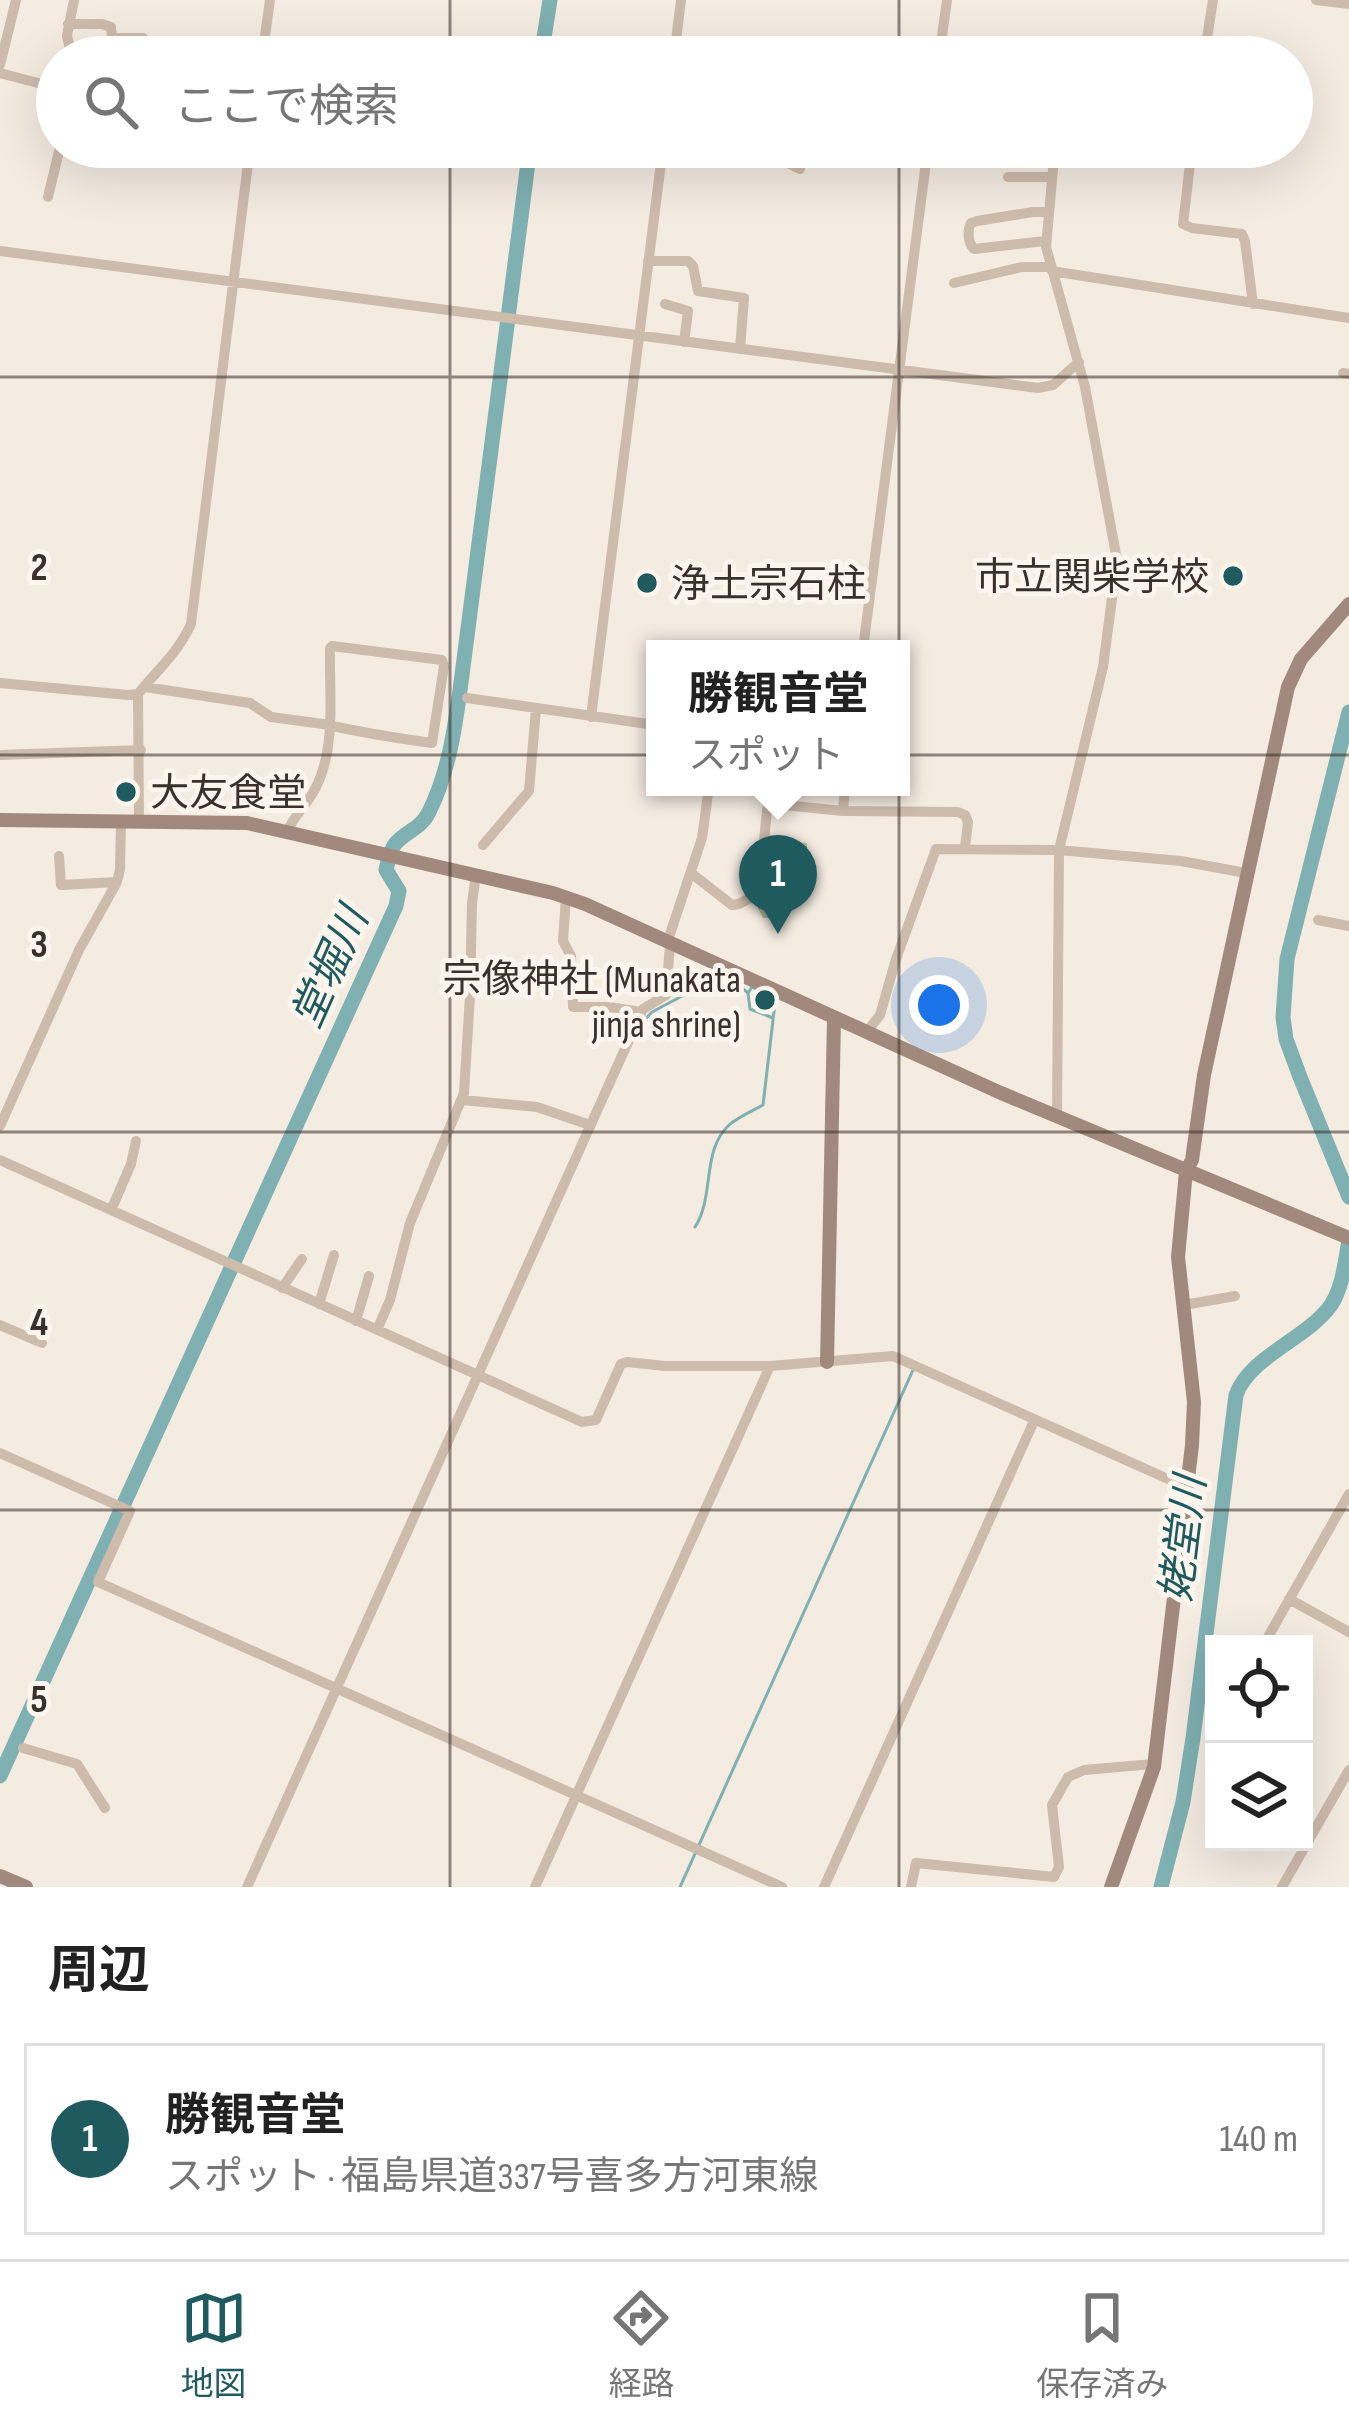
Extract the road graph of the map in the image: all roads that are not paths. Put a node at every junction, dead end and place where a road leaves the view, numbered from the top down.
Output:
1 (16, 0) edge
2 (74, 0) edge
3 (270, 0) edge
4 (681, 0) edge
5 (947, 0) edge
6 (1213, 0) edge
7 (1316, 0) edge
8 (1349, 4) edge
9 (68, 24) junction
10 (67, 36) edge
11 (112, 36) edge
12 (265, 36) edge
13 (677, 36) edge
14 (943, 36) edge
15 (1207, 36) edge
16 (0, 69) edge
17 (36, 81) edge
18 (55, 168) edge
19 (247, 168) edge
20 (660, 168) edge
21 (796, 168) edge
22 (925, 168) edge
23 (1053, 168) edge
24 (1190, 168) edge
25 (800, 170) dead end
26 (1008, 177) dead end
27 (1052, 177) junction
28 (48, 197) dead end
29 (1048, 212) junction
30 (1046, 242) junction
31 (0, 251) edge
32 (648, 261) junction
33 (1051, 269) junction
34 (233, 283) junction
35 (954, 283) dead end
36 (665, 304) dead end
37 (1253, 304) junction
38 (1349, 318) edge
39 (638, 335) junction
40 (684, 342) junction
41 (740, 349) junction
42 (1078, 362) junction
43 (898, 371) junction
44 (1349, 604) edge
45 (863, 640) edge
46 (0, 683) edge
47 (142, 690) junction
48 (467, 698) dead end
49 (536, 709) junction
50 (591, 717) junction
51 (646, 724) edge
52 (329, 725) junction
53 (141, 750) junction
54 (0, 755) edge
55 (708, 796) edge
56 (844, 796) edge
57 (843, 811) junction
58 (0, 820) edge
59 (121, 821) junction
60 (139, 821) junction
61 (287, 832) junction
62 (483, 845) dead end
63 (964, 848) junction
64 (1059, 850) junction
65 (59, 856) dead end
66 (691, 873) junction
67 (1246, 873) junction
68 (476, 874) junction
69 (117, 882) junction
70 (566, 897) junction
71 (1318, 920) dead end
72 (1349, 926) edge
73 (668, 944) junction
74 (641, 1012) junction
75 (834, 1019) junction
76 (866, 1033) junction
77 (462, 1100) junction
78 (1057, 1116) junction
79 (590, 1125) junction
80 (0, 1126) edge
81 (136, 1141) dead end
82 (0, 1160) edge
83 (1186, 1171) junction
84 (112, 1208) junction
85 (1349, 1238) edge
86 (334, 1255) dead end
87 (302, 1259) dead end
88 (369, 1276) dead end
89 (282, 1288) junction
90 (1235, 1296) dead end
91 (319, 1304) junction
92 (1184, 1305) junction
93 (356, 1321) junction
94 (0, 1325) edge
95 (376, 1330) junction
96 (42, 1343) dead end
97 (826, 1362) junction
98 (770, 1366) junction
99 (478, 1376) junction
100 (1034, 1420) junction
101 (0, 1453) edge
102 (1186, 1487) junction
103 (1349, 1494) edge
104 (1289, 1599) junction
105 (1349, 1632) edge
106 (1269, 1635) edge
107 (338, 1687) junction
108 (23, 1748) dead end
109 (1154, 1764) junction
110 (1349, 1770) edge
111 (577, 1795) junction
112 (104, 1808) dead end
113 (0, 1876) edge
114 (26, 1887) edge
115 (247, 1887) edge
116 (535, 1887) edge
117 (782, 1887) edge
118 (824, 1887) edge
119 (911, 1887) edge
120 (1111, 1887) edge
121 (1282, 1887) edge

1 - 16 street
2 - 9 street
3 - 12 street
4 - 13 street
5 - 14 street
6 - 15 street
7 - 8 street
9 - 10 street
9 - 11 street
16 - 17 street
18 - 28 street
19 - 34 street
20 - 32 street
21 - 25 street
22 - 43 street
23 - 27 street
24 - 37 street
26 - 27 street
27 - 29 street
29 - 30 street
29 - 30 street
30 - 33 street
31 - 34 street
32 - 39 street
32 - 41 street
33 - 35 street
33 - 37 street
33 - 42 street
34 - 39 street
34 - 47 street
36 - 40 street
37 - 38 street
39 - 40 street
39 - 50 street
40 - 41 street
41 - 43 street
42 - 43 street
42 - 64 street
43 - 45 street
44 - 67 street
46 - 47 street
47 - 52 street
47 - 53 street
48 - 49 street
49 - 50 street
49 - 62 street
50 - 51 street
52 - 52 street
52 - 61 street
53 - 54 street
53 - 60 street
55 - 66 street
56 - 57 street
57 - 63 street
57 - 66 street
58 - 59 street
59 - 60 street
59 - 69 street
60 - 61 street
61 - 68 street
63 - 64 street
63 - 76 street
64 - 67 street
64 - 78 street
65 - 69 street
66 - 73 street
67 - 83 street
68 - 70 street
68 - 77 street
69 - 80 street
70 - 73 street
70 - 74 street
71 - 72 street
73 - 74 street
73 - 75 street
74 - 79 street
75 - 76 street
75 - 97 street
76 - 78 street
77 - 79 street
77 - 95 street
78 - 83 street
79 - 99 street
81 - 84 street
82 - 84 street
83 - 85 street
83 - 92 street
84 - 89 street
86 - 91 street
87 - 89 street
88 - 93 street
89 - 91 street
90 - 92 street
91 - 93 street
92 - 102 street
93 - 95 street
94 - 96 street
95 - 99 street
97 - 98 street
97 - 100 street
98 - 99 street
98 - 111 street
99 - 107 street
100 - 102 street
100 - 118 street
101 - 107 street
102 - 109 street
103 - 104 street
104 - 105 street
104 - 106 street
107 - 111 street
107 - 115 street
108 - 112 street
109 - 119 street
109 - 120 street
110 - 121 street
111 - 116 street
111 - 117 street
113 - 114 street

